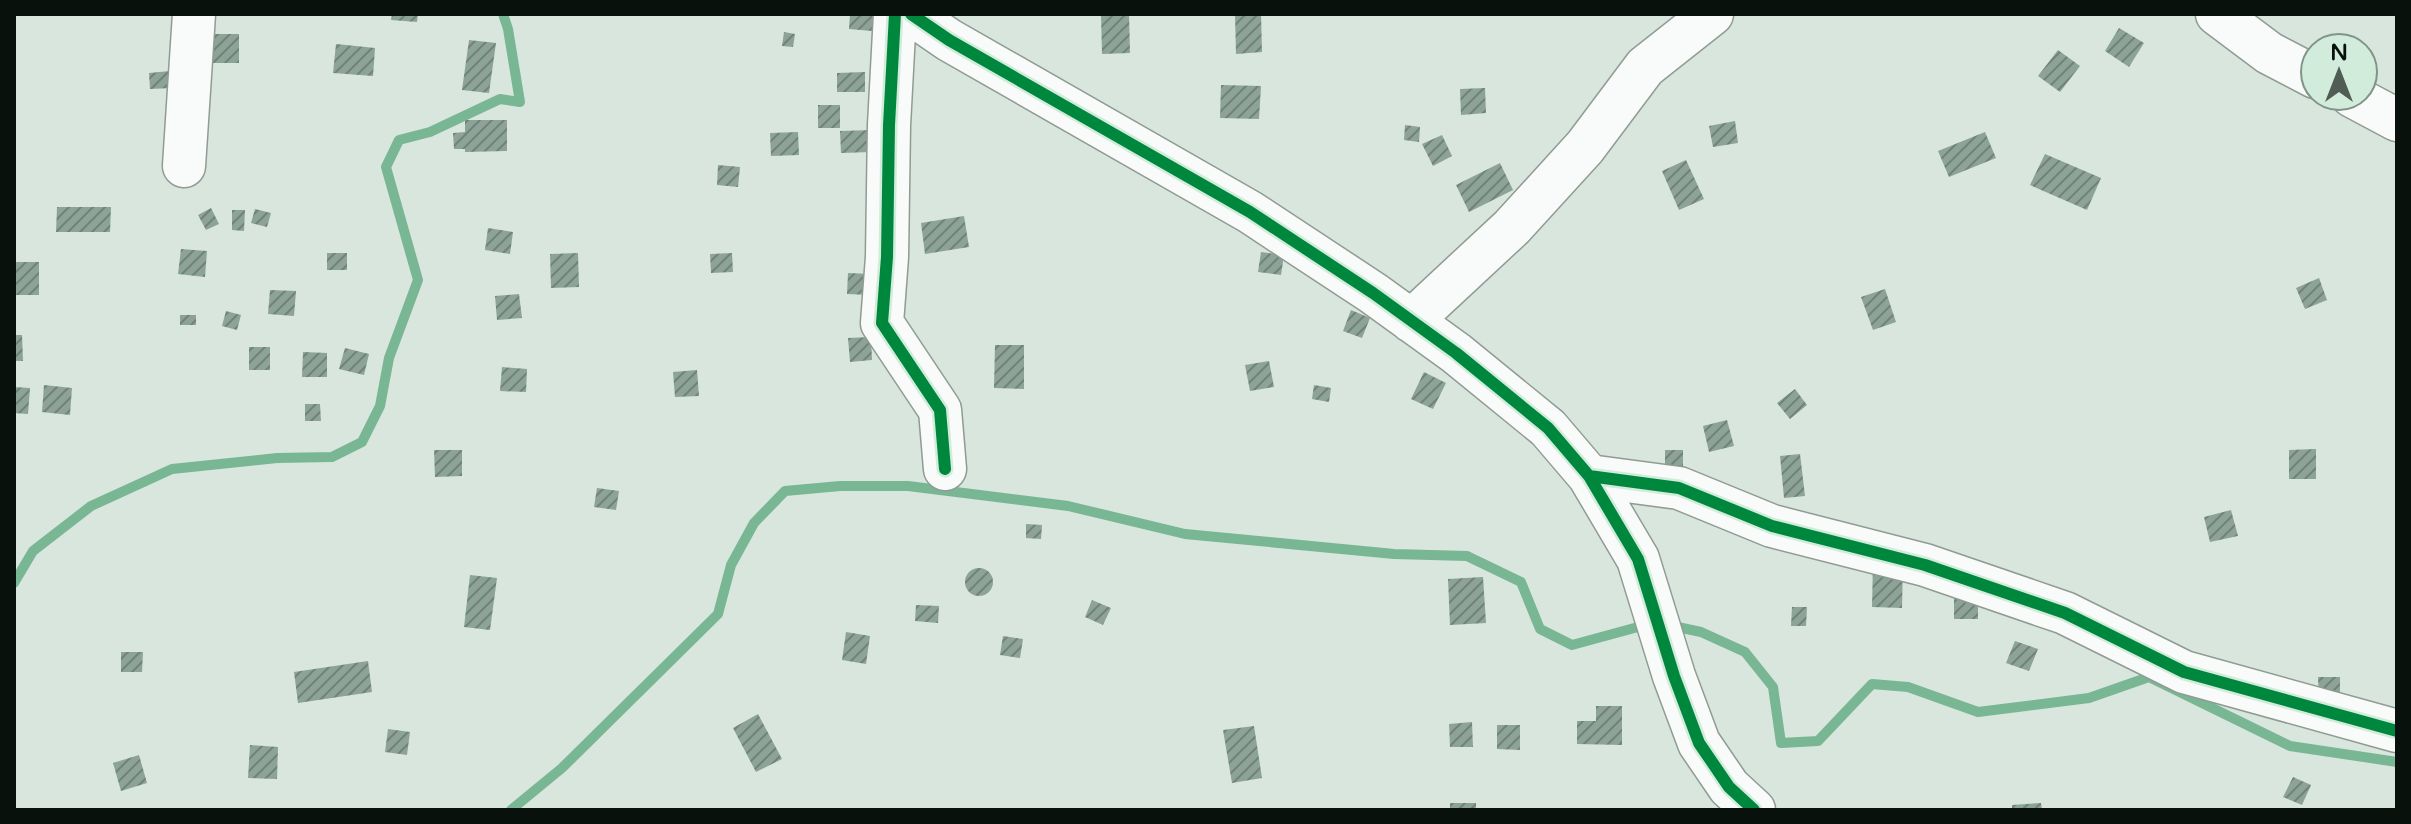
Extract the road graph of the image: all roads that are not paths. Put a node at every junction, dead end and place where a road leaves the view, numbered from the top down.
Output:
1 (194, 14) edge
2 (895, 14) edge
3 (911, 14) edge
4 (1712, 14) edge
5 (2217, 14) edge
6 (2299, 69) edge
7 (2379, 110) edge
8 (2397, 120) edge
9 (184, 166) dead end
10 (1411, 321) junction
11 (945, 469) dead end
12 (1589, 476) junction
13 (2397, 731) edge
14 (1754, 810) edge

1 - 9 street
2 - 11 street
3 - 10 street
4 - 10 street
5 - 6 street
7 - 8 street
10 - 12 street
12 - 13 street
12 - 14 street

